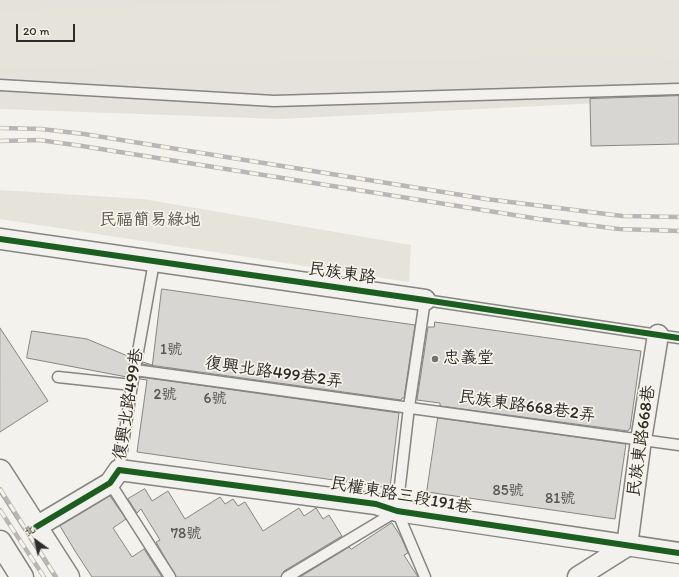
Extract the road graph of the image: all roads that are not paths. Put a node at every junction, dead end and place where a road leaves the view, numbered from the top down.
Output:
1 (0, 85) edge
2 (679, 89) edge
3 (0, 240) edge
4 (154, 262) junction
5 (425, 300) junction
6 (658, 335) junction
7 (679, 338) edge
8 (135, 370) junction
9 (58, 377) dead end
10 (132, 385) junction
11 (409, 407) junction
12 (641, 440) junction
13 (679, 445) edge
14 (0, 471) edge
15 (114, 476) junction
16 (397, 511) junction
17 (36, 527) junction
18 (0, 542) edge
19 (627, 546) junction
20 (679, 553) edge
21 (22, 577) edge
22 (68, 577) edge
23 (170, 577) edge
24 (287, 577) edge
25 (425, 577) edge
26 (578, 577) edge

1 - 2 lane
3 - 4 street, 民族東路
4 - 5 street, 民族東路
4 - 8 lane, 復興北路499巷
5 - 6 lane, 民族東路
5 - 11 lane
6 - 7 lane, 民族東路
6 - 12 street, 民族東路668巷
8 - 10 lane, 復興北路499巷
8 - 11 lane, 復興北路499巷2弄
9 - 10 lane
10 - 15 lane, 復興北路499巷
11 - 12 lane, 民族東路668巷2弄
11 - 16 lane
12 - 13 lane, 民族東路668巷2弄
12 - 19 street, 民族東路668巷
14 - 17 main road
15 - 16 street, 民權東路三段191巷
15 - 17 street, 復興北路499巷
15 - 23 lane
16 - 19 street, 民權東路三段191巷
16 - 24 lane
16 - 25 lane
17 - 22 main road
18 - 21 main road
19 - 20 street, 民權東路三段191巷
19 - 26 street

